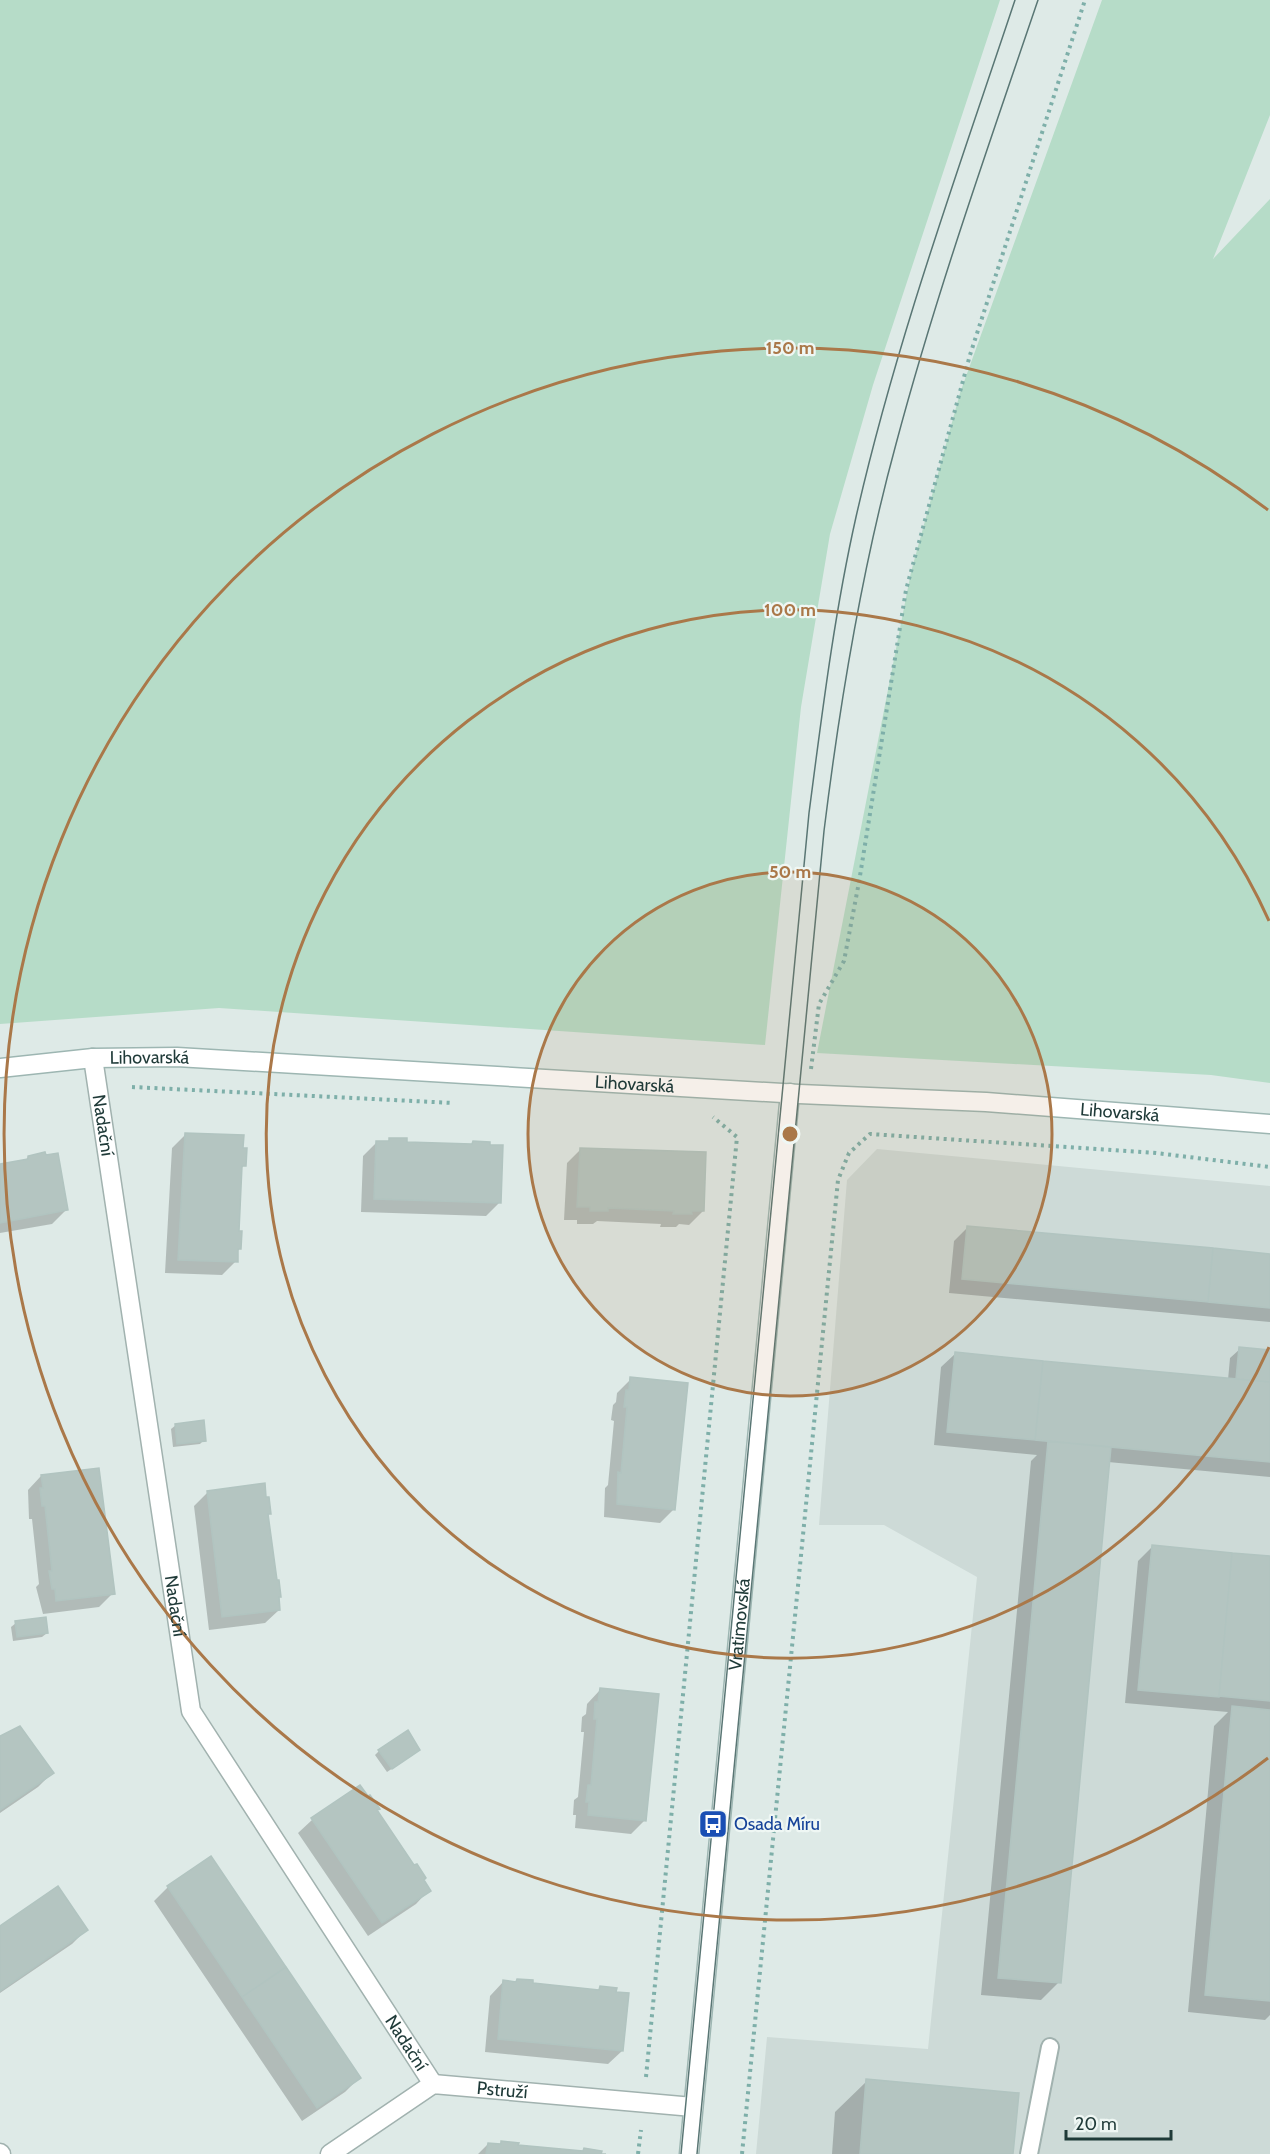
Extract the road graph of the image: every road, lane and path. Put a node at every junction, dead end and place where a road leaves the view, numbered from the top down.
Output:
1 (1085, 0) edge
2 (93, 1058) junction
3 (0, 1068) edge
4 (98, 1090) junction
5 (799, 1093) junction
6 (465, 1104) dead end
7 (702, 1116) dead end
8 (1270, 1124) edge
9 (1270, 1167) edge
10 (1050, 2047) dead end
11 (433, 2084) junction
12 (643, 2102) junction
13 (693, 2107) junction
14 (330, 2154) edge
15 (638, 2154) edge
16 (688, 2154) edge
17 (742, 2154) edge
18 (1029, 2154) edge

1 - 5 path
2 - 3 street, Lihovarská
2 - 4 street, Nadační
2 - 5 street, Lihovarská
4 - 6 path
4 - 11 street, Nadační
5 - 8 street, Lihovarská
5 - 13 street, Vratimovská
7 - 12 path
9 - 17 path
10 - 18 lane
11 - 12 street, Pstruží
11 - 14 street
12 - 13 street, Pstruží
12 - 15 path
13 - 16 street, Vratimovská

